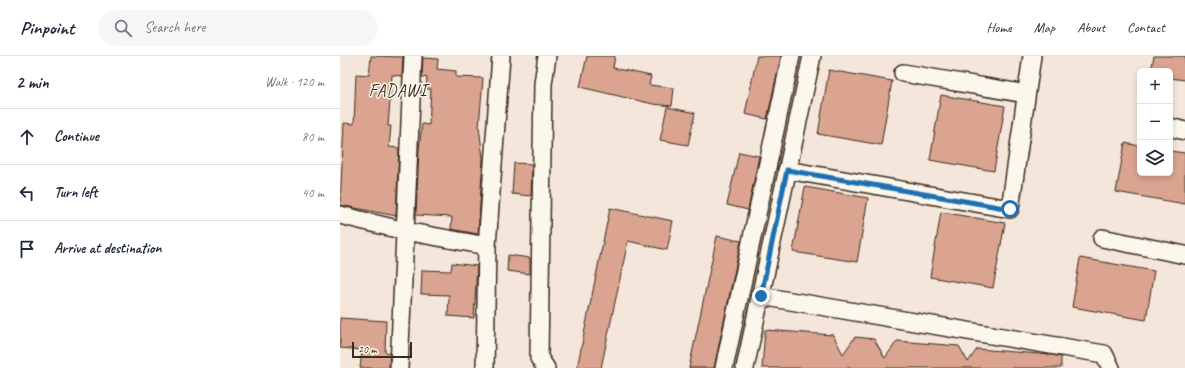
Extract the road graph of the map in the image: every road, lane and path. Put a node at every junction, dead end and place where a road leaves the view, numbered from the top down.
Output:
1 (413, 56) edge
2 (501, 56) edge
3 (547, 56) edge
4 (791, 56) edge
5 (812, 56) edge
6 (1032, 56) edge
7 (903, 73) dead end
8 (1026, 94) junction
9 (1173, 128) edge
10 (1185, 131) edge
11 (787, 170) junction
12 (340, 214) edge
13 (405, 231) junction
14 (1102, 238) dead end
15 (487, 246) junction
16 (1185, 255) edge
17 (761, 296) junction
18 (399, 368) edge
19 (485, 368) edge
20 (546, 368) edge
21 (724, 368) edge
22 (745, 368) edge
23 (1111, 368) edge

1 - 13 street
2 - 15 street
3 - 20 street
4 - 21 street
5 - 11 street
6 - 8 street
7 - 8 street
8 - 11 street
9 - 10 street
11 - 17 street
12 - 13 street
13 - 15 street
13 - 18 street
14 - 16 street
15 - 19 street
17 - 22 street
17 - 23 street

